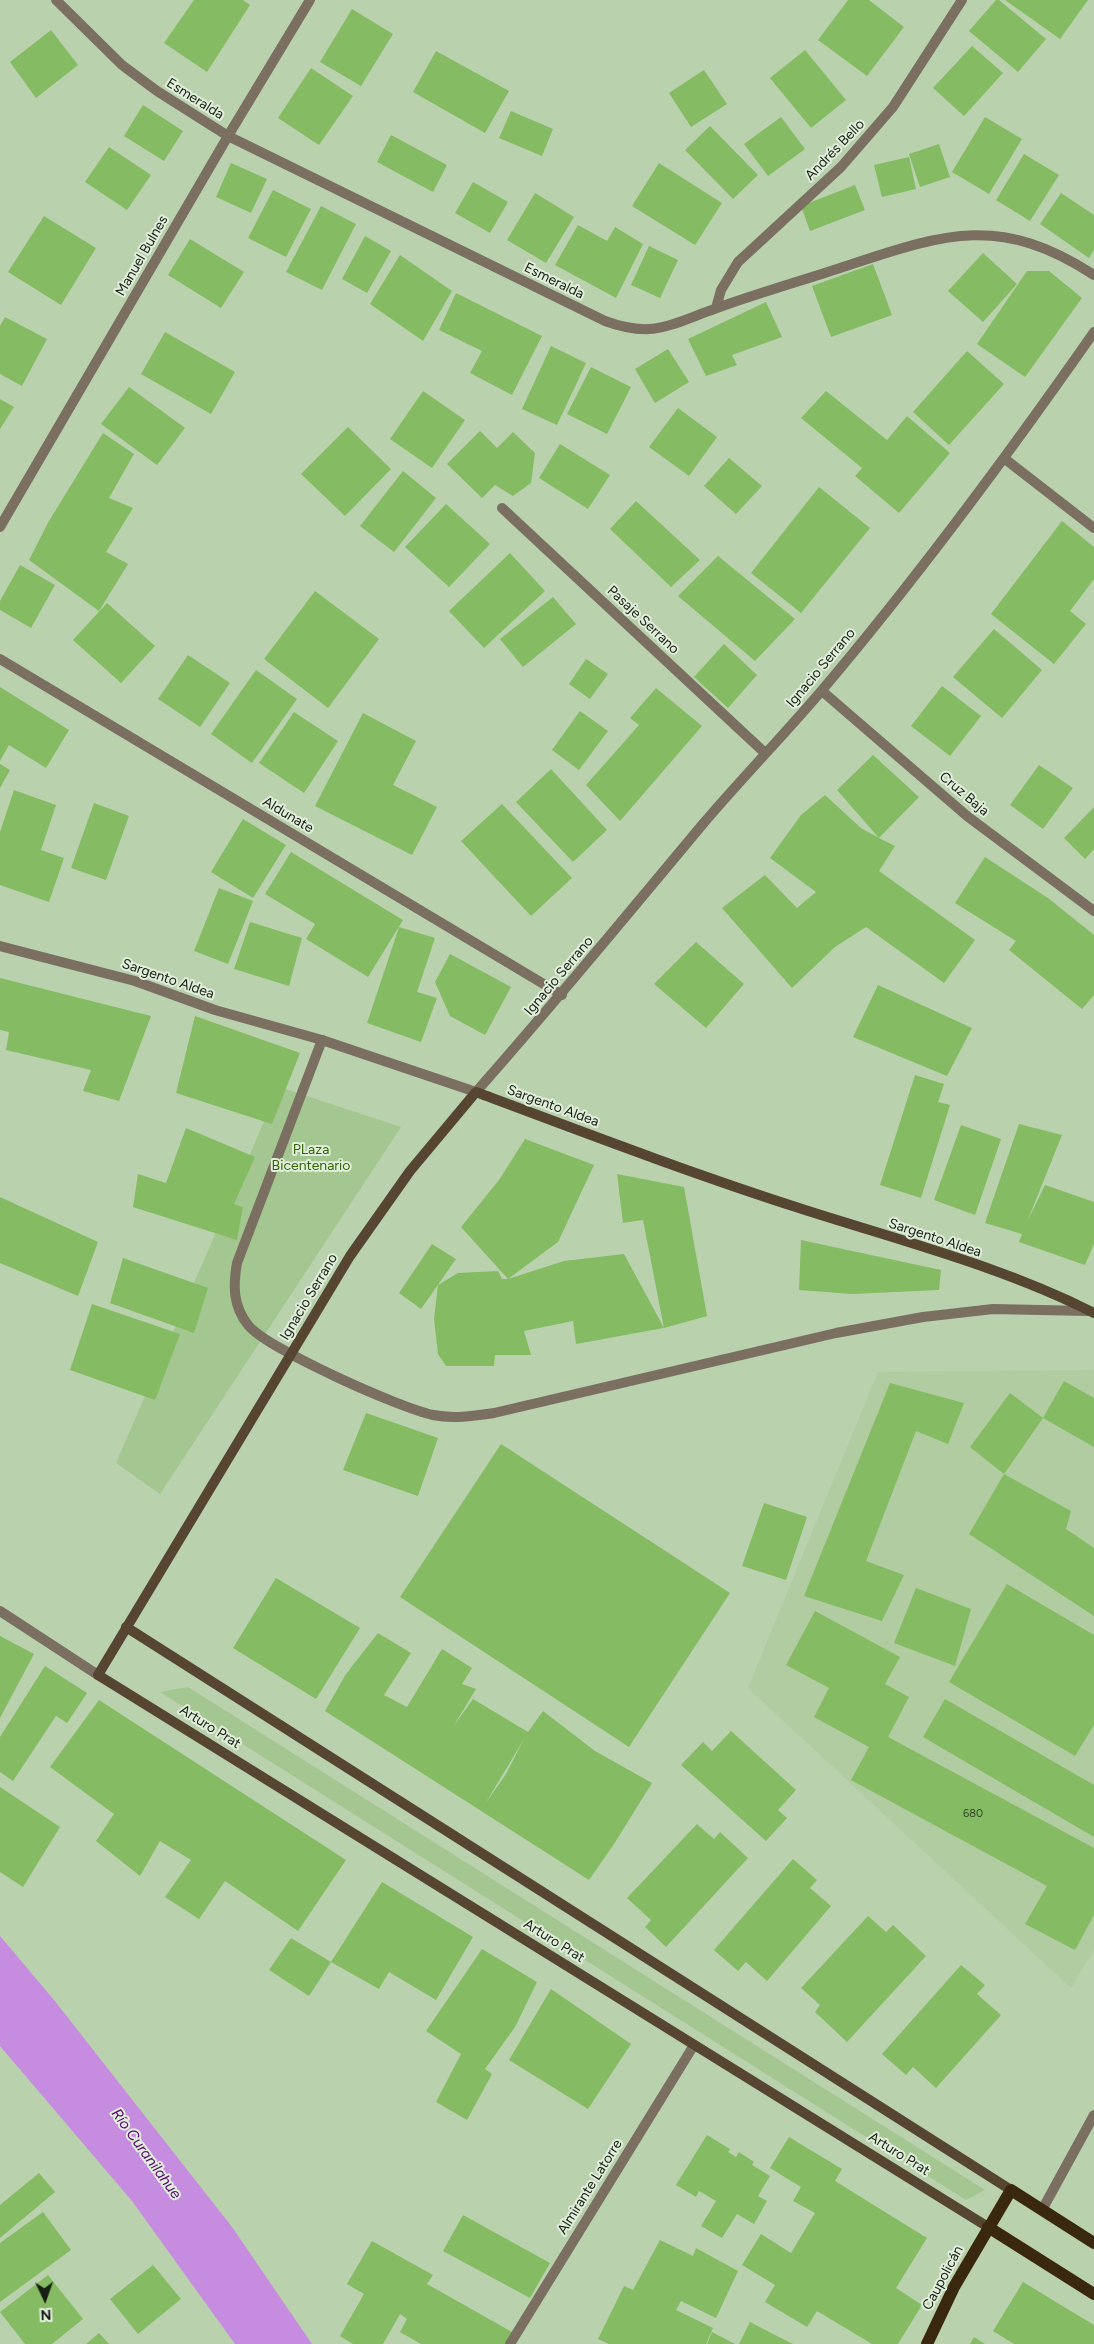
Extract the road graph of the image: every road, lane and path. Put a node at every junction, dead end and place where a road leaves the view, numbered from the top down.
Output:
1 (56, 0) edge
2 (310, 0) edge
3 (962, 0) edge
4 (228, 136) junction
5 (1094, 276) edge
6 (716, 308) junction
7 (1094, 332) edge
8 (1005, 459) junction
9 (502, 508) dead end
10 (0, 527) edge
11 (1094, 528) edge
12 (0, 659) edge
13 (822, 691) junction
14 (765, 753) junction
15 (1094, 911) edge
16 (0, 946) edge
17 (562, 995) junction
18 (322, 1040) junction
19 (476, 1092) junction
20 (1092, 1312) edge
21 (290, 1354) junction
22 (0, 1611) edge
23 (126, 1627) junction
24 (98, 1676) junction
25 (694, 2045) junction
26 (1094, 2115) edge
27 (1011, 2190) junction
28 (1042, 2210) junction
29 (988, 2227) junction
30 (1094, 2243) edge
31 (1094, 2294) edge
32 (510, 2344) edge
33 (927, 2344) edge

1 - 4 street, Esmeralda
2 - 4 street, Manuel Bulnes
3 - 6 street, Andrés Bello
4 - 6 street, Esmeralda
4 - 10 street, Manuel Bulnes
5 - 6 street, Esmeralda
7 - 8 street, Ignacio Serrano
8 - 11 street
8 - 13 street, Ignacio Serrano
9 - 14 street, Pasaje Serrano
12 - 17 street, Aldunate
13 - 14 street, Ignacio Serrano
13 - 15 street, Cruz Baja
14 - 17 street, Ignacio Serrano
16 - 18 street, Sargento Aldea
17 - 19 street, Ignacio Serrano
18 - 19 street, Sargento Aldea
18 - 21 street, Sargento Aldea
19 - 20 main road, Sargento Aldea
19 - 21 main road, Ignacio Serrano
20 - 21 street, Sargento Aldea
21 - 23 main road, Ignacio Serrano
22 - 24 street, Arturo Prat
23 - 24 main road, Ignacio Serrano
23 - 27 main road
24 - 25 main road, Arturo Prat
25 - 29 main road, Arturo Prat
25 - 32 street, Almirante Latorre
26 - 28 street
27 - 28 main road
27 - 29 main road, Caupolicán
28 - 30 main road
29 - 31 main road, Arturo Prat
29 - 33 main road, Caupolicán

